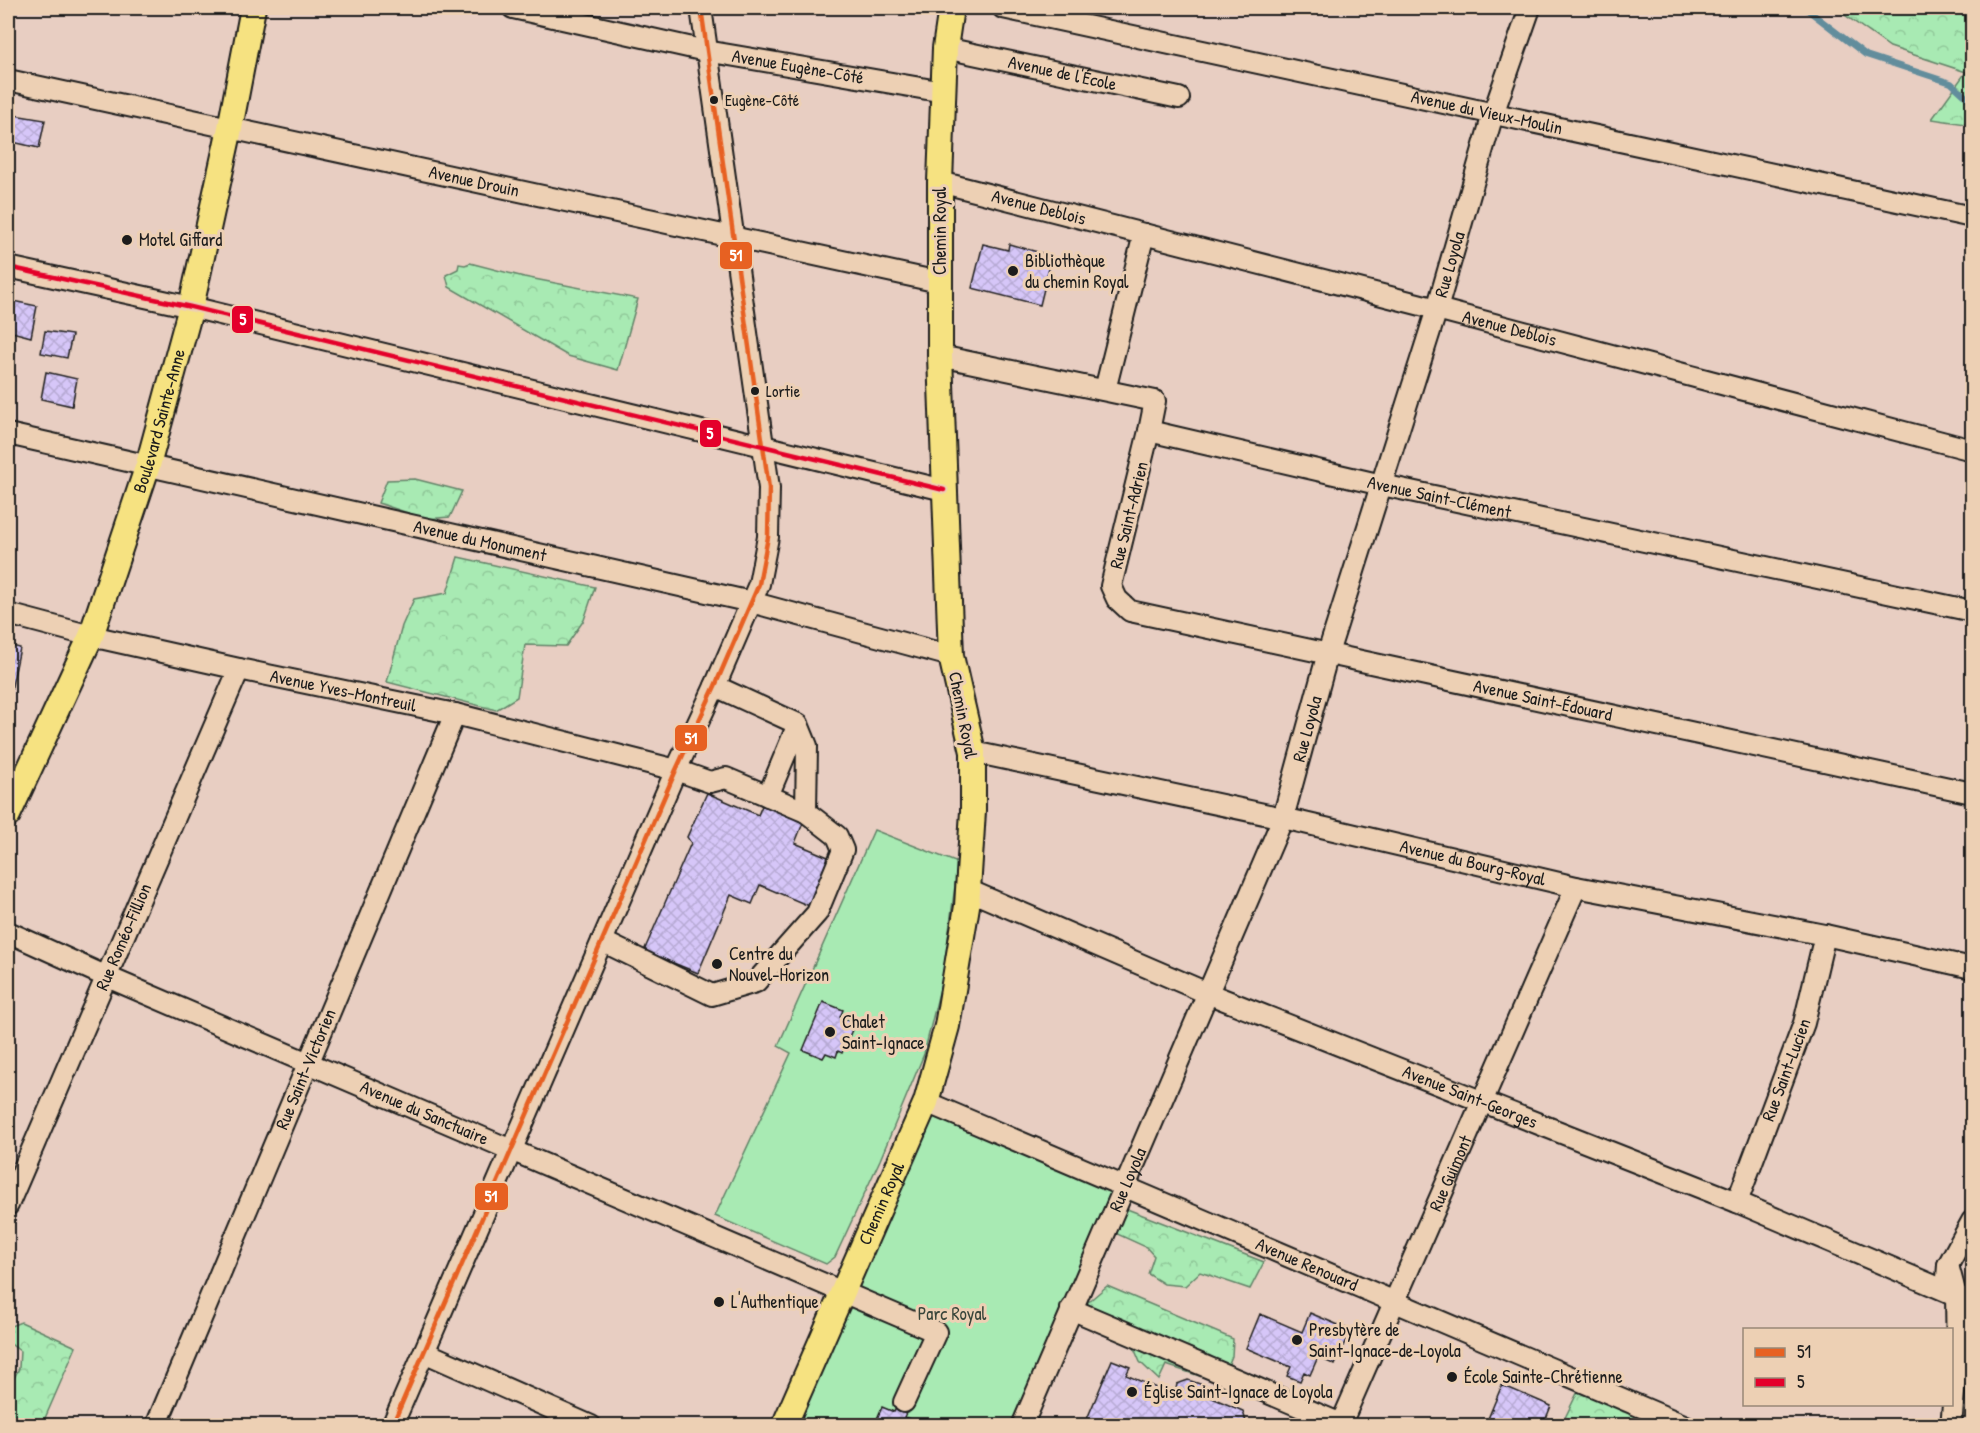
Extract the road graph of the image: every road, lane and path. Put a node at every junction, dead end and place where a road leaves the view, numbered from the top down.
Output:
1 (253, 8) edge
2 (513, 8) edge
3 (701, 8) edge
4 (951, 8) edge
5 (1003, 8) edge
6 (1530, 8) edge
7 (945, 48) junction
8 (706, 51) junction
9 (8, 80) edge
10 (944, 92) junction
11 (1179, 98) dead end
12 (1493, 114) junction
13 (230, 128) junction
14 (940, 182) junction
15 (1972, 217) edge
16 (1144, 234) junction
17 (733, 236) junction
18 (8, 267) edge
19 (939, 282) junction
20 (191, 307) junction
21 (1437, 309) junction
22 (940, 356) junction
23 (1105, 390) junction
24 (1149, 431) junction
25 (8, 434) edge
26 (764, 445) junction
27 (1972, 450) edge
28 (148, 465) junction
29 (1382, 486) junction
30 (944, 490) junction
31 (1117, 599) joint
32 (751, 602) junction
33 (1972, 611) edge
34 (8, 614) edge
35 (91, 636) junction
36 (1328, 653) junction
37 (951, 656) junction
38 (239, 669) junction
39 (715, 686) junction
40 (455, 714) junction
41 (798, 724) junction
42 (973, 752) junction
43 (676, 770) junction
44 (1972, 793) edge
45 (768, 796) junction
46 (806, 812) junction
47 (8, 815) edge
48 (1282, 818) junction
49 (1576, 887) junction
50 (968, 890) junction
51 (8, 932) edge
52 (1825, 935) junction
53 (602, 942) junction
54 (1972, 968) edge
55 (105, 976) junction
56 (1207, 993) junction
57 (309, 1064) junction
58 (1482, 1101) junction
59 (926, 1102) junction
60 (512, 1150) junction
61 (1124, 1186) junction
62 (1737, 1202) junction
63 (8, 1205) edge
64 (1972, 1221) edge
65 (843, 1293) junction
66 (1958, 1296) edge
67 (1395, 1300) junction
68 (1071, 1309) junction
69 (424, 1352) junction
70 (904, 1402) dead end
71 (1953, 1404) edge
72 (1953, 1406) edge
73 (156, 1425) edge
74 (392, 1425) edge
75 (591, 1425) edge
76 (784, 1425) edge
77 (1022, 1425) edge
78 (1340, 1425) edge
79 (1686, 1425) edge
80 (1951, 1425) edge

1 - 13 main road, Boulevard Sainte-Anne
2 - 8 street, Avenue Eugène-Côté
3 - 8 street
4 - 7 main road, Chemin Royal
5 - 12 street, Avenue du Vieux-Moulin
6 - 12 street, Rue Loyola
7 - 10 main road, Chemin Royal
7 - 11 street, Avenue de l'École
8 - 10 street, Avenue Eugène-Côté
8 - 17 street
9 - 13 street, Avenue Drouin
10 - 14 main road, Chemin Royal
12 - 15 street, Avenue du Vieux-Moulin
12 - 21 street, Rue Loyola
13 - 17 street, Avenue Drouin
13 - 20 main road, Boulevard Sainte-Anne
14 - 16 street, Avenue Deblois
14 - 19 main road, Chemin Royal
16 - 21 street, Avenue Deblois
16 - 23 street
17 - 19 street, Avenue Drouin
17 - 26 street
18 - 20 street
19 - 22 main road, Chemin Royal
20 - 26 street
20 - 28 main road, Boulevard Sainte-Anne
21 - 27 street, Avenue Deblois
21 - 29 street, Rue Loyola
22 - 23 street
22 - 30 main road, Chemin Royal
23 - 24 street
24 - 29 street, Avenue Saint-Clément
24 - 31 street, Rue Saint-Adrien
25 - 28 street, Avenue du Monument
26 - 30 street
26 - 32 street
28 - 32 street, Avenue du Monument
28 - 35 main road, Boulevard Sainte-Anne
29 - 33 street, Avenue Saint-Clément
29 - 36 street, Rue Loyola
30 - 37 main road, Chemin Royal
31 - 36 street, Avenue Saint-Édouard
32 - 37 street, Avenue du Monument
32 - 39 street
34 - 35 street, Avenue Yves-Montreuil
35 - 38 street, Avenue Yves-Montreuil
35 - 47 main road, Boulevard Sainte-Anne
36 - 44 street, Avenue Saint-Édouard
36 - 48 street, Rue Loyola
37 - 42 main road, Chemin Royal
38 - 40 street, Avenue Yves-Montreuil
38 - 55 street, Rue Roméo-Fillion
39 - 41 street
39 - 43 street
40 - 43 street, Avenue Yves-Montreuil
40 - 57 street, Rue Saint-Victorien
41 - 45 street
41 - 46 street
42 - 48 street, Avenue du Bourg-Royal
42 - 50 main road, Chemin Royal
43 - 45 street, Avenue Yves-Montreuil
43 - 53 street
45 - 46 street, Avenue Yves-Montreuil
46 - 53 street, Avenue Yves-Montreuil
48 - 49 street, Avenue du Bourg-Royal
48 - 56 street, Rue Loyola
49 - 52 street, Avenue du Bourg-Royal
49 - 58 street, Rue Guimont
50 - 56 street, Avenue Saint-Georges
50 - 59 main road, Chemin Royal
51 - 55 street, Avenue du Sanctuaire
52 - 54 street, Avenue du Bourg-Royal
52 - 62 street, Rue Saint-Lucien
53 - 60 street
55 - 57 street, Avenue du Sanctuaire
55 - 63 street, Rue Roméo-Fillion
56 - 58 street, Avenue Saint-Georges
56 - 61 street, Rue Loyola
57 - 60 street, Avenue du Sanctuaire
57 - 73 street, Rue Saint-Victorien
58 - 62 street, Avenue Saint-Georges
58 - 67 street, Rue Guimont
59 - 61 street, Avenue Renouard
59 - 65 main road, Chemin Royal
60 - 65 street, Avenue du Sanctuaire
60 - 69 street
61 - 67 street, Avenue Renouard
61 - 68 street, Rue Loyola
62 - 66 street, Avenue Saint-Georges
64 - 66 street
65 - 70 street, Avenue du Sanctuaire
65 - 76 main road, Chemin Royal
66 - 71 street
67 - 78 street, Rue Guimont
67 - 79 street, Avenue Renouard
68 - 77 street, Rue Loyola
68 - 78 street
69 - 74 street
69 - 75 street
72 - 80 street

